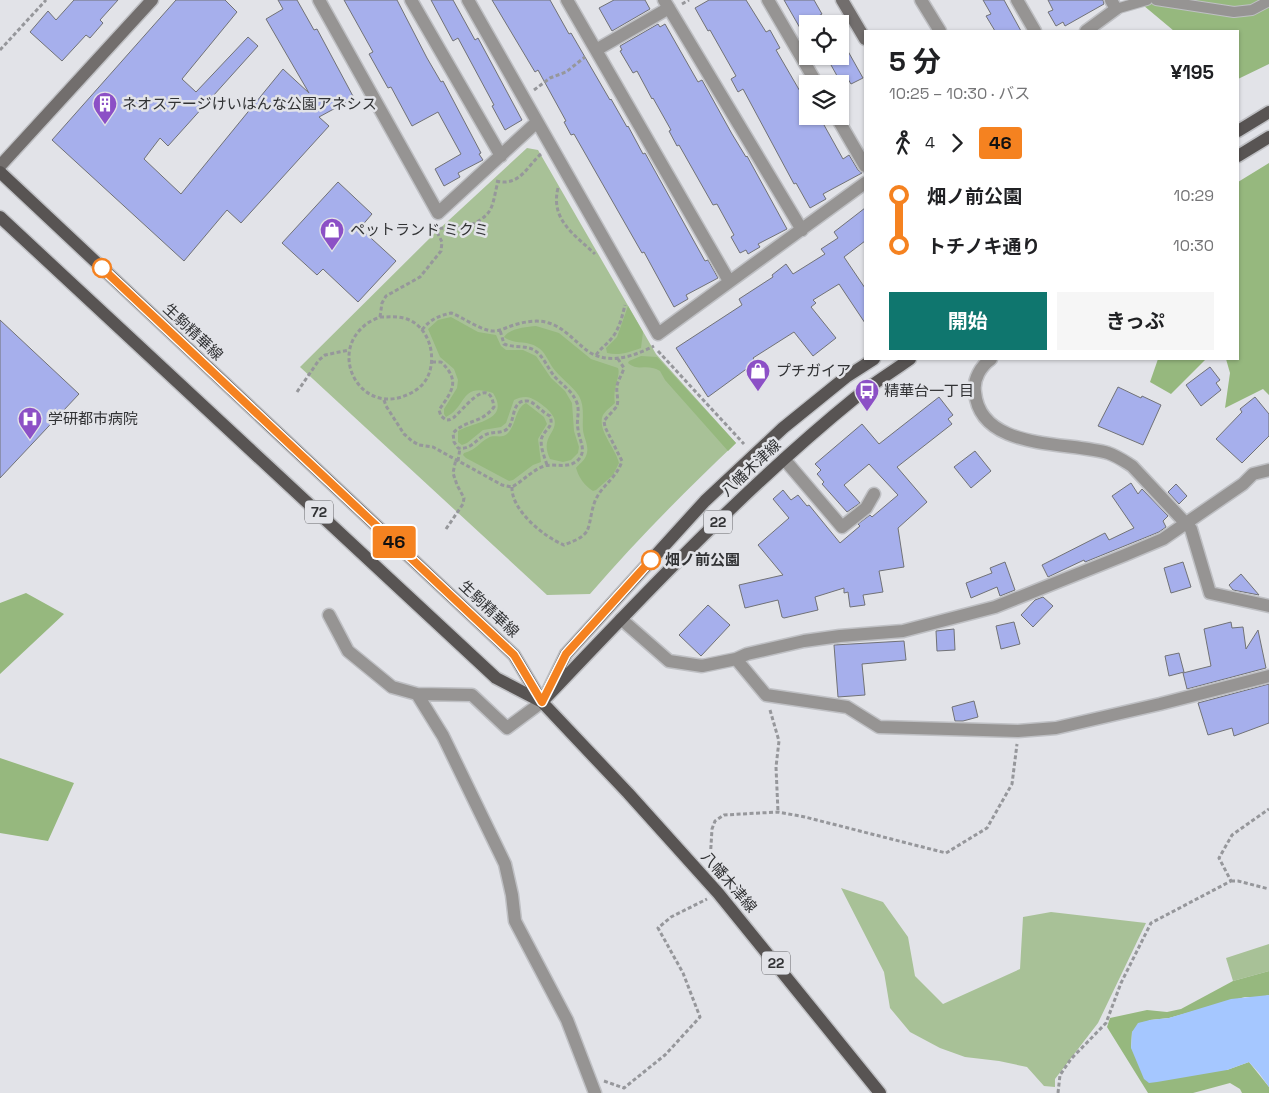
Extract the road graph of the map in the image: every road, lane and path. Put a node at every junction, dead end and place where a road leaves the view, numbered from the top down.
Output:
1 (46, 0) edge
2 (152, 0) edge
3 (319, 0) edge
4 (411, 0) edge
5 (468, 0) edge
6 (567, 0) edge
7 (768, 0) edge
8 (842, 0) edge
9 (922, 0) edge
10 (1017, 0) edge
11 (1147, 0) edge
12 (1156, 0) edge
13 (1269, 1) edge
14 (667, 4) edge
15 (1114, 4) edge
16 (939, 30) edge
17 (1034, 30) edge
18 (1087, 30) edge
19 (864, 37) edge
20 (0, 50) edge
21 (596, 50) junction
22 (812, 75) edge
23 (522, 95) junction
24 (1269, 112) edge
25 (537, 122) junction
26 (841, 125) edge
27 (1239, 130) edge
28 (1269, 137) edge
29 (550, 145) junction
30 (1239, 155) edge
31 (500, 156) junction
32 (864, 164) edge
33 (0, 166) edge
34 (0, 172) edge
35 (491, 177) dead end
36 (498, 182) junction
37 (560, 183) dead end
38 (864, 184) edge
39 (0, 217) edge
40 (802, 230) junction
41 (597, 255) dead end
42 (729, 281) junction
43 (626, 297) dead end
44 (380, 317) junction
45 (422, 330) junction
46 (500, 330) junction
47 (655, 345) dead end
48 (349, 350) junction
49 (658, 351) dead end
50 (596, 354) junction
51 (618, 358) junction
52 (872, 360) edge
53 (909, 360) edge
54 (990, 360) edge
55 (432, 362) junction
56 (297, 392) dead end
57 (384, 400) junction
58 (744, 444) dead end
59 (460, 448) junction
60 (784, 459) junction
61 (457, 460) junction
62 (547, 466) junction
63 (1269, 470) edge
64 (512, 487) junction
65 (874, 494) dead end
66 (1187, 523) junction
67 (446, 529) dead end
68 (1269, 606) edge
69 (329, 615) dead end
70 (621, 619) junction
71 (736, 659) junction
72 (1269, 676) edge
73 (418, 694) junction
74 (766, 695) junction
75 (542, 702) junction
76 (1018, 731) junction
77 (1269, 809) edge
78 (778, 812) junction
79 (707, 880) junction
80 (1231, 882) junction
81 (1269, 889) edge
82 (718, 893) junction
83 (588, 1074) junction
84 (595, 1093) edge
85 (880, 1093) edge
86 (1058, 1093) edge

1 - 20 path
2 - 33 street
3 - 31 street
4 - 31 street
5 - 23 street
6 - 21 street
7 - 22 street
8 - 19 street
9 - 16 street
10 - 17 street
11 - 15 lane
12 - 13 lane
14 - 21 street
14 - 40 street
15 - 18 street
21 - 23 path
21 - 42 street
23 - 25 street
24 - 27 main road
25 - 29 street
25 - 31 street
26 - 32 street
28 - 30 main road
29 - 36 path
29 - 42 street
34 - 75 main road, 生駒精華線 / 72
35 - 36 path
36 - 44 path
37 - 41 path
38 - 40 street
39 - 75 main road, 72
40 - 42 street
43 - 50 path
44 - 45 path
44 - 48 path
45 - 46 path
45 - 55 path
46 - 50 path
46 - 62 path
47 - 51 path
48 - 56 path
48 - 57 path
49 - 58 path
50 - 51 path
51 - 64 path
52 - 75 main road, 八幡木津線 / 22
53 - 60 main road, 八幡木津線 / 22
54 - 66 street
55 - 57 path
55 - 59 path
57 - 61 path
59 - 61 path
59 - 62 path
60 - 65 street
60 - 70 main road, 八幡木津線 / 22
61 - 64 path
61 - 67 path
62 - 64 path
63 - 66 street
66 - 68 street
66 - 71 street
69 - 73 street
70 - 71 street
70 - 75 main road, 八幡木津線 / 22
71 - 74 street
72 - 76 street
73 - 75 street
73 - 83 street
74 - 76 street
74 - 78 path
75 - 79 main road, 八幡木津線 / 22
76 - 78 path
77 - 80 path
78 - 79 path
79 - 82 main road, 八幡木津線 / 22
80 - 81 path
80 - 86 path
82 - 83 path
82 - 85 main road, 八幡木津線 / 22
83 - 84 street

